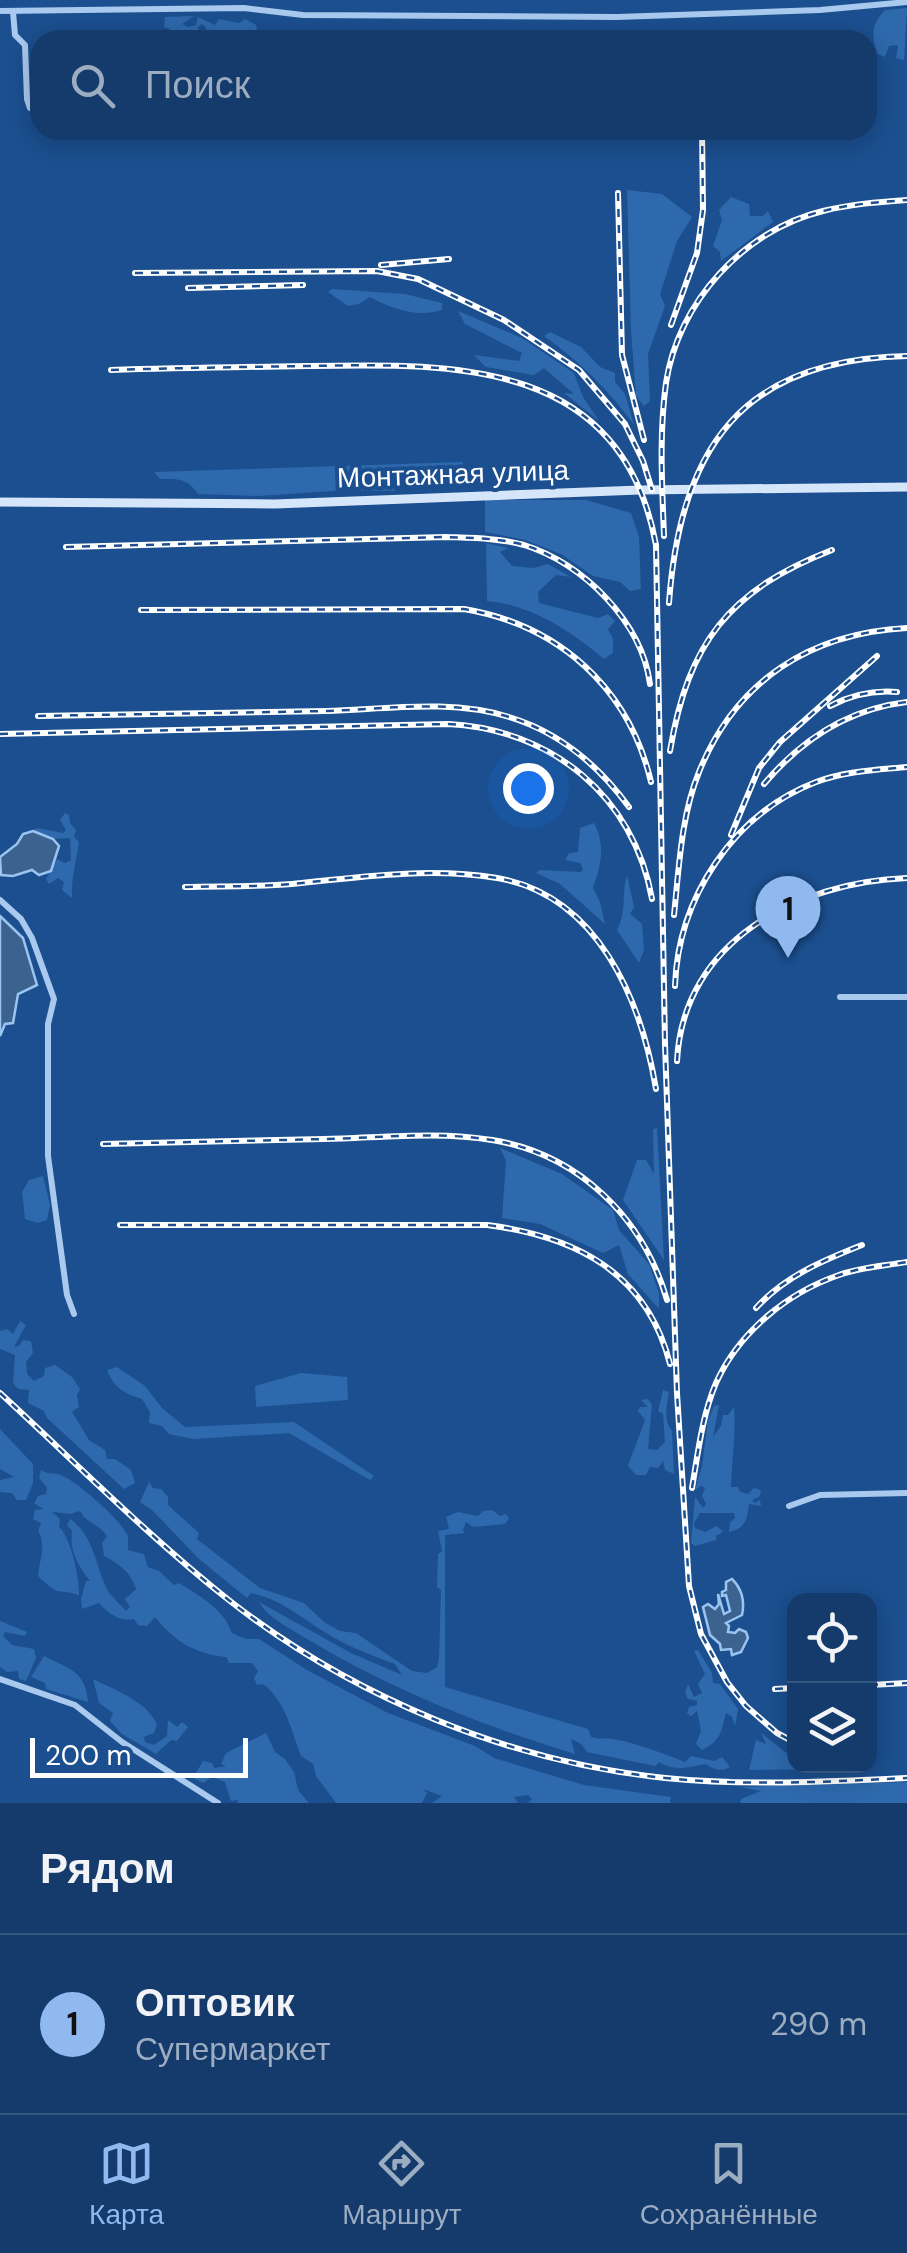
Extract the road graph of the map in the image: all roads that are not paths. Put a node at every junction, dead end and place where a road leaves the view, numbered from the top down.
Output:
1 (907, 2) edge
2 (0, 11) edge
3 (13, 12) junction
4 (30, 108) edge
5 (907, 488) edge
6 (0, 502) edge
7 (0, 900) edge
8 (840, 997) dead end
9 (907, 997) edge
10 (74, 1314) dead end
11 (907, 1493) edge
12 (789, 1506) dead end
13 (0, 1680) edge
14 (218, 1803) edge

1 - 3 street
2 - 3 street
3 - 4 street
5 - 6 street, Монтажная улица
7 - 10 street
8 - 9 street
11 - 12 street
13 - 14 street

